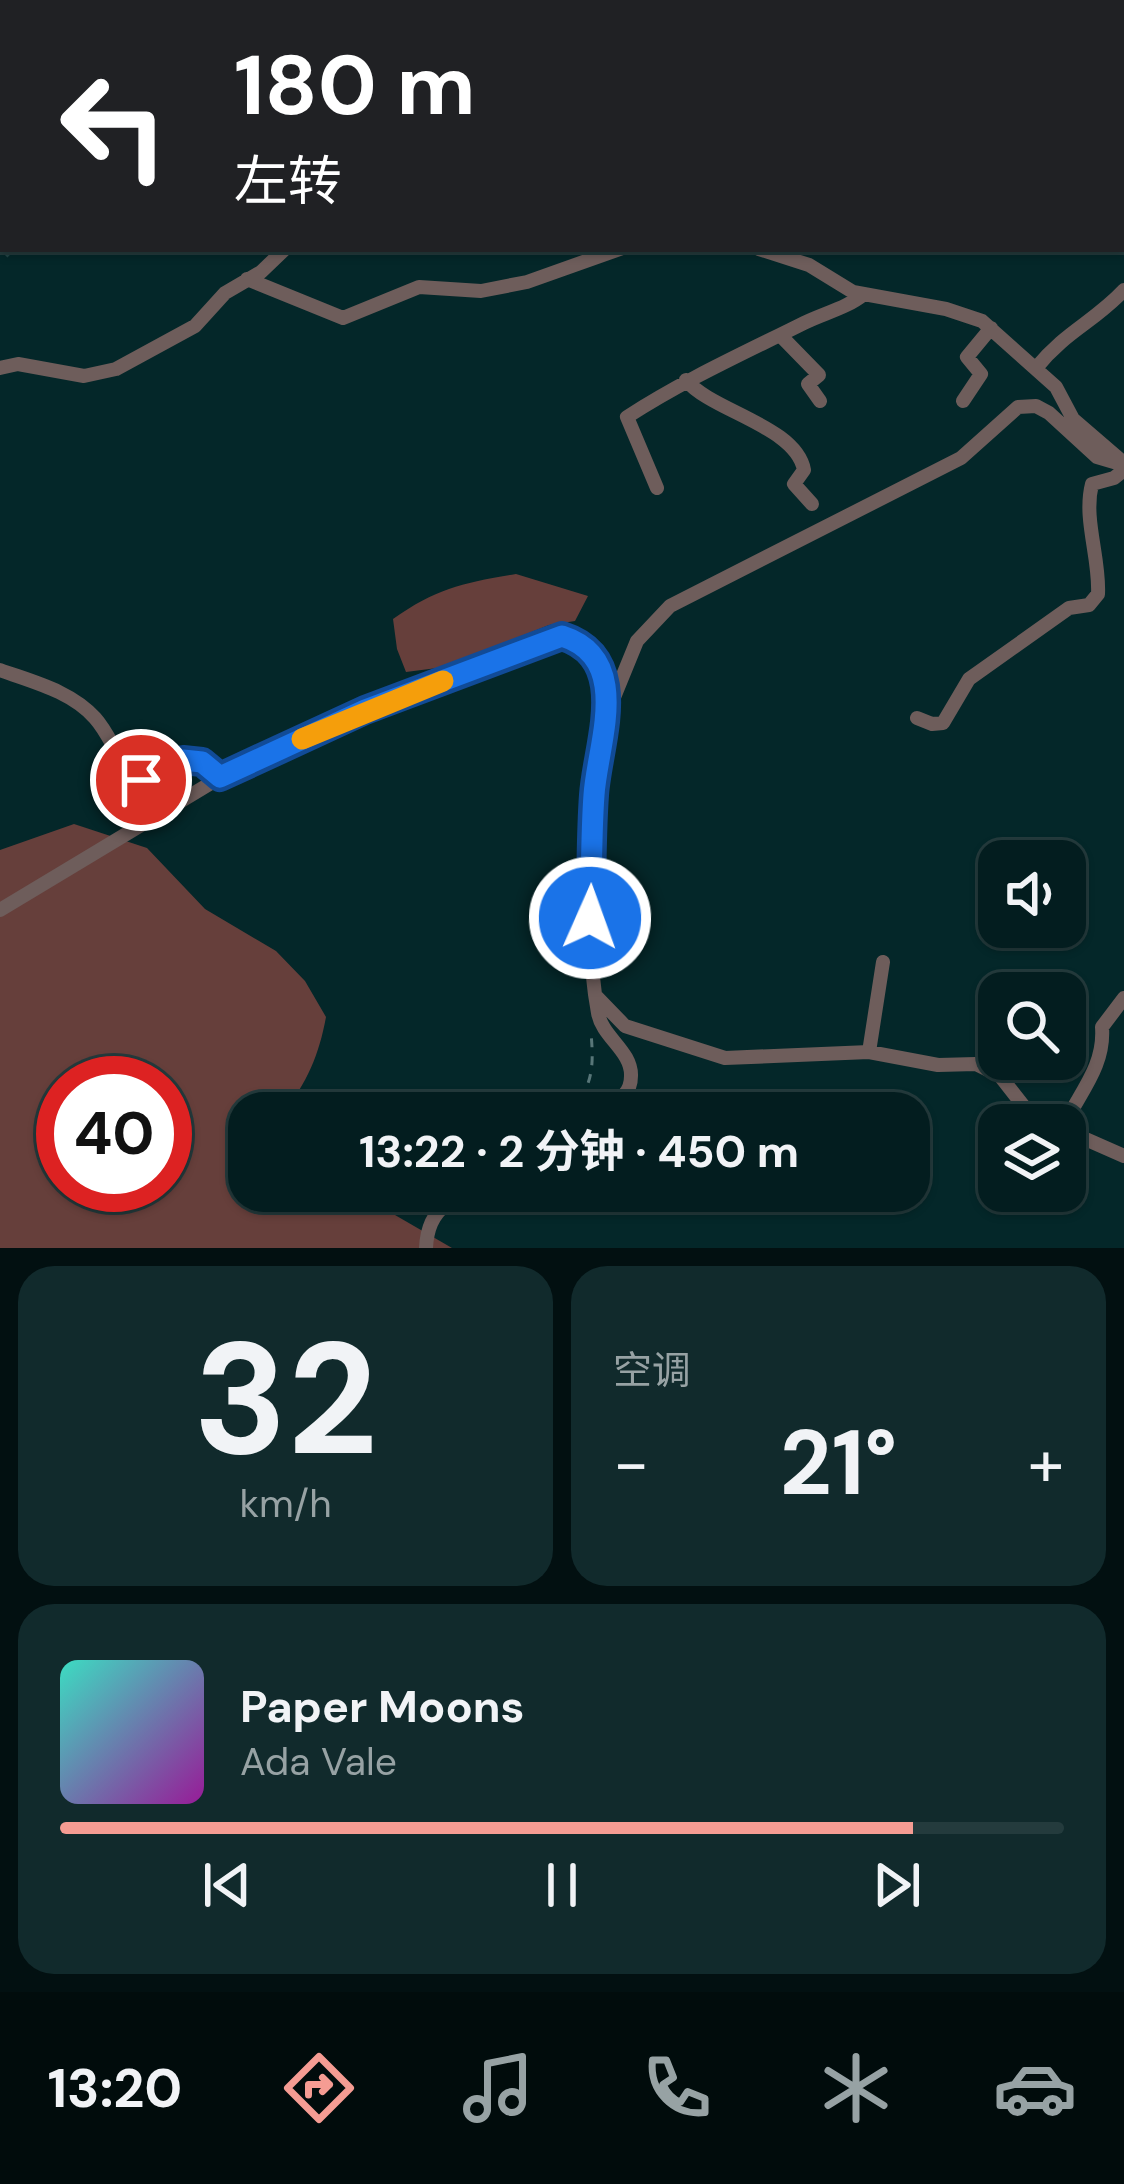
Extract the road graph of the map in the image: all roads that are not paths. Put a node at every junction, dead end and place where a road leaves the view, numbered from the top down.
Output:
1 (282, 252) edge
2 (611, 252) edge
3 (769, 252) edge
4 (248, 279) junction
5 (1124, 290) edge
6 (864, 294) junction
7 (991, 328) junction
8 (780, 335) junction
9 (0, 368) edge
10 (1036, 368) junction
11 (686, 380) junction
12 (820, 400) dead end
13 (963, 401) dead end
14 (1124, 466) edge
15 (657, 488) dead end
16 (812, 504) dead end
17 (0, 670) edge
18 (610, 707) junction
19 (917, 718) dead end
20 (220, 777) junction
21 (0, 910) edge
22 (884, 962) dead end
23 (597, 998) junction
24 (1124, 998) edge
25 (869, 1052) junction
26 (627, 1092) edge
27 (1022, 1104) edge
28 (1077, 1104) edge
29 (1086, 1138) edge
30 (1124, 1156) edge
31 (435, 1212) edge
32 (426, 1248) edge

1 - 4 street
2 - 4 street
3 - 6 street
4 - 9 street
5 - 10 street
6 - 7 street
6 - 8 street
7 - 10 street
7 - 13 street
8 - 11 street
8 - 12 street
10 - 14 street
11 - 15 street
11 - 16 street
14 - 18 street
14 - 19 street
17 - 20 street
18 - 20 street
18 - 23 street
20 - 21 street
22 - 25 street
23 - 25 street
23 - 26 street
24 - 28 street
25 - 27 street
29 - 30 street
31 - 32 street

